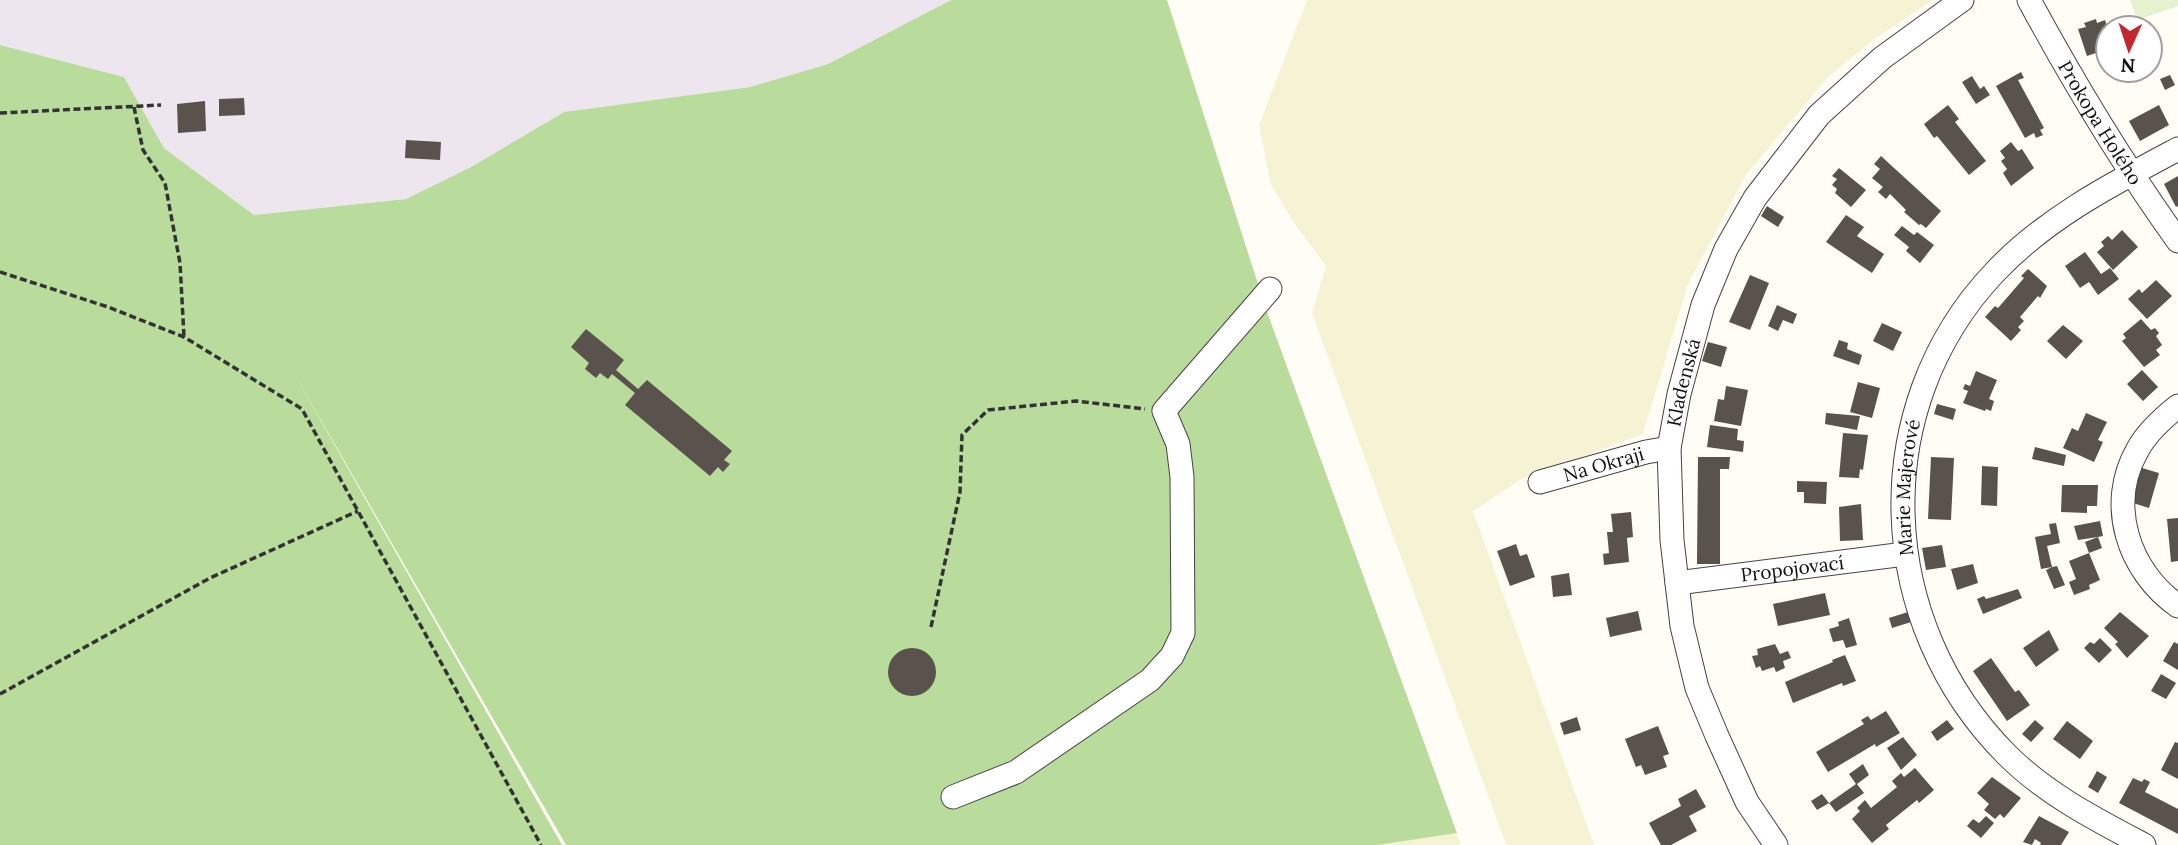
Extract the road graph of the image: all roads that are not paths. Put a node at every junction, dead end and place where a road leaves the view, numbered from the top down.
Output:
1 (1962, 0) edge
2 (2029, 0) edge
3 (2178, 149) edge
4 (2130, 175) junction
5 (2178, 241) edge
6 (1270, 289) dead end
7 (2178, 406) edge
8 (1669, 448) junction
9 (1540, 482) dead end
10 (1905, 554) junction
11 (1677, 583) junction
12 (2178, 606) edge
13 (953, 797) dead end
14 (1776, 845) edge
15 (2144, 845) edge

1 - 8 street, Kladenská
2 - 4 street, Prokopa Holého
3 - 4 street, Marie Majerové
4 - 5 street, Prokopa Holého
4 - 10 street, Marie Majerové
6 - 13 street
7 - 12 street
8 - 9 street, Na Okraji
8 - 11 street, Kladenská
10 - 11 street, Propojovací
10 - 15 street, Marie Majerové
11 - 14 street, Kladenská

